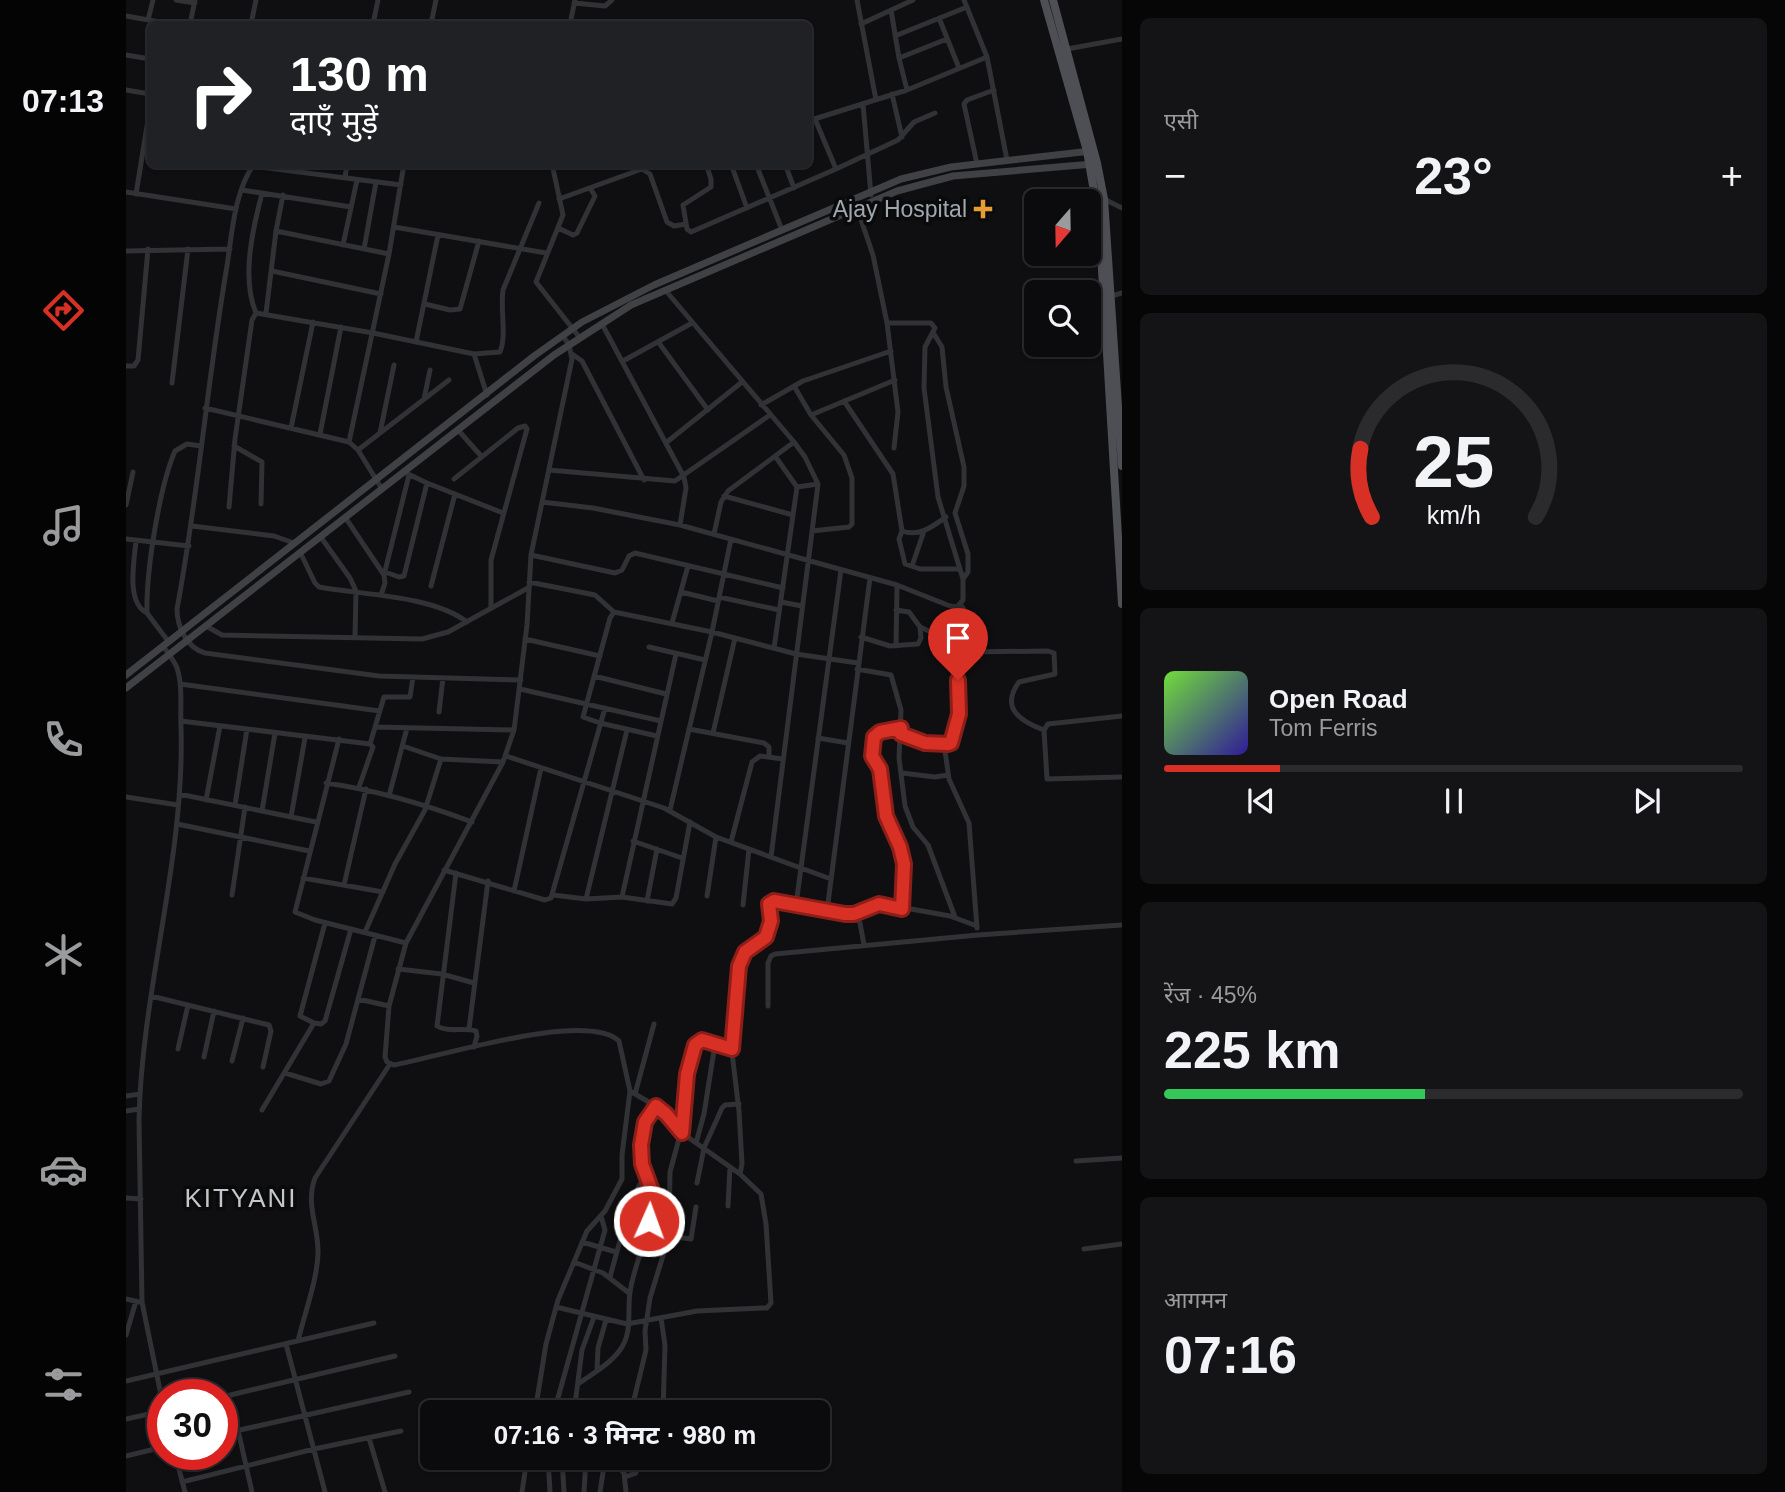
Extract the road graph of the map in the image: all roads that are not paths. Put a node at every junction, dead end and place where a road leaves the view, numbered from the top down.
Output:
1 (153, 0) edge
2 (176, 0) edge
3 (256, 0) edge
4 (378, 0) edge
5 (436, 0) edge
6 (612, 0) edge
7 (857, 0) edge
8 (913, 0) edge
9 (964, 0) edge
10 (1044, 0) edge
11 (1053, 0) edge
12 (195, 1) edge
13 (574, 1) edge
14 (967, 7) junction
15 (891, 10) junction
16 (126, 16) edge
17 (939, 18) junction
18 (148, 20) junction
19 (154, 21) edge
20 (191, 21) edge
21 (252, 21) edge
22 (374, 21) edge
23 (432, 21) edge
24 (571, 21) edge
25 (861, 24) junction
26 (895, 36) junction
27 (947, 38) junction
28 (1122, 39) edge
29 (1067, 49) junction
30 (126, 55) edge
31 (987, 57) junction
32 (147, 58) edge
33 (898, 58) junction
34 (958, 68) junction
35 (994, 89) junction
36 (126, 90) edge
37 (907, 90) junction
38 (147, 94) edge
39 (892, 94) junction
40 (876, 100) junction
41 (863, 104) junction
42 (935, 113) dead end
43 (812, 120) edge
44 (147, 126) edge
45 (902, 137) junction
46 (1090, 151) junction
47 (866, 154) junction
48 (1007, 160) junction
49 (977, 164) junction
50 (1093, 164) junction
51 (252, 168) edge
52 (274, 168) edge
53 (346, 168) edge
54 (403, 168) edge
55 (553, 168) edge
56 (707, 168) edge
57 (732, 168) edge
58 (758, 168) edge
59 (786, 168) edge
60 (836, 169) junction
61 (345, 178) junction
62 (357, 180) junction
63 (376, 182) junction
64 (401, 185) junction
65 (590, 188) junction
66 (794, 188) junction
67 (242, 190) junction
68 (126, 192) edge
69 (870, 192) junction
70 (262, 193) junction
71 (136, 194) junction
72 (283, 195) junction
73 (559, 199) junction
74 (770, 199) junction
75 (1104, 199) junction
76 (873, 202) junction
77 (539, 203) dead end
78 (351, 206) junction
79 (747, 208) junction
80 (857, 208) junction
81 (1122, 208) edge
82 (236, 209) junction
83 (685, 224) junction
84 (394, 227) junction
85 (558, 228) junction
86 (782, 230) junction
87 (276, 231) junction
88 (438, 235) junction
89 (479, 242) junction
90 (343, 245) junction
91 (520, 248) junction
92 (148, 249) junction
93 (188, 249) junction
94 (230, 249) junction
95 (364, 249) junction
96 (126, 251) edge
97 (547, 253) junction
98 (389, 254) junction
99 (272, 271) junction
100 (666, 291) junction
101 (380, 293) junction
102 (1122, 293) edge
103 (1112, 296) junction
104 (425, 303) junction
105 (256, 313) junction
106 (266, 313) junction
107 (313, 322) junction
108 (692, 323) junction
109 (887, 323) junction
110 (602, 324) junction
111 (341, 327) junction
112 (574, 328) junction
113 (373, 333) junction
114 (934, 334) junction
115 (563, 336) junction
116 (580, 338) junction
117 (416, 342) junction
118 (659, 343) junction
119 (569, 345) junction
120 (891, 351) junction
121 (474, 354) junction
122 (572, 354) junction
123 (623, 361) junction
124 (394, 365) dead end
125 (126, 366) edge
126 (430, 370) dead end
127 (449, 380) dead end
128 (895, 380) junction
129 (742, 382) junction
130 (172, 383) dead end
131 (794, 386) junction
132 (487, 395) junction
133 (424, 399) junction
134 (844, 401) junction
135 (761, 405) junction
136 (205, 408) junction
137 (708, 410) junction
138 (238, 415) junction
139 (770, 415) junction
140 (811, 415) junction
141 (291, 428) junction
142 (458, 430) junction
143 (380, 433) junction
144 (320, 434) junction
145 (349, 442) junction
146 (667, 442) junction
147 (794, 442) junction
148 (201, 446) junction
149 (234, 446) junction
150 (894, 448) dead end
151 (358, 450) junction
152 (775, 456) junction
153 (482, 457) junction
154 (1122, 466) edge
155 (549, 470) junction
156 (133, 472) dead end
157 (406, 473) junction
158 (684, 477) junction
159 (454, 479) dead end
160 (376, 480) junction
161 (644, 480) junction
162 (427, 483) junction
163 (817, 484) junction
164 (797, 487) junction
165 (382, 489) junction
166 (455, 494) junction
167 (724, 496) junction
168 (542, 502) junction
169 (261, 504) dead end
170 (126, 505) edge
171 (229, 507) dead end
172 (503, 513) junction
173 (793, 515) junction
174 (345, 517) junction
175 (946, 517) junction
176 (680, 525) junction
177 (192, 526) junction
178 (812, 531) junction
179 (902, 531) junction
180 (924, 531) junction
181 (714, 534) junction
182 (320, 536) junction
183 (126, 539) edge
184 (731, 539) junction
185 (136, 541) junction
186 (153, 543) junction
187 (294, 543) junction
188 (189, 546) junction
189 (300, 552) junction
190 (788, 553) junction
191 (531, 555) junction
192 (808, 560) junction
193 (688, 566) junction
194 (912, 566) junction
195 (960, 569) junction
196 (842, 570) junction
197 (385, 574) junction
198 (724, 575) junction
199 (870, 578) junction
200 (963, 579) junction
201 (528, 585) junction
202 (897, 585) junction
203 (431, 586) dead end
204 (783, 589) junction
205 (356, 591) junction
206 (681, 592) junction
207 (381, 595) junction
208 (719, 599) junction
209 (781, 603) junction
210 (960, 604) junction
211 (1122, 604) edge
212 (802, 606) junction
213 (491, 608) junction
214 (779, 610) junction
215 (896, 610) junction
216 (614, 611) junction
217 (147, 613) junction
218 (467, 622) junction
219 (672, 623) junction
220 (206, 626) junction
221 (920, 627) junction
222 (182, 631) junction
223 (712, 632) junction
224 (861, 637) junction
225 (355, 638) junction
226 (735, 638) junction
227 (525, 639) junction
228 (187, 641) junction
229 (166, 643) junction
230 (896, 646) junction
231 (649, 647) dead end
232 (774, 648) junction
233 (976, 652) junction
234 (676, 654) junction
235 (796, 654) junction
236 (169, 655) junction
237 (600, 656) junction
238 (829, 658) junction
239 (945, 659) junction
240 (705, 660) junction
241 (857, 666) junction
242 (126, 675) edge
243 (594, 676) junction
244 (413, 677) junction
245 (443, 678) junction
246 (521, 680) junction
247 (180, 684) junction
248 (126, 688) edge
249 (520, 689) junction
250 (666, 694) junction
251 (585, 704) junction
252 (605, 708) junction
253 (380, 711) junction
254 (439, 712) dead end
255 (1122, 716) edge
256 (181, 721) junction
257 (661, 721) junction
258 (600, 723) junction
259 (220, 726) junction
260 (375, 727) junction
261 (407, 728) junction
262 (689, 729) junction
263 (247, 730) junction
264 (514, 730) junction
265 (627, 730) junction
266 (1044, 730) junction
267 (901, 731) junction
268 (275, 733) junction
269 (713, 733) junction
270 (657, 736) junction
271 (305, 738) junction
272 (818, 738) junction
273 (339, 739) junction
274 (848, 743) junction
275 (370, 744) junction
276 (944, 744) junction
277 (403, 746) junction
278 (769, 757) junction
279 (441, 759) junction
280 (505, 759) junction
281 (783, 759) junction
282 (541, 768) junction
283 (902, 773) junction
284 (948, 775) junction
285 (1122, 777) edge
286 (582, 780) junction
287 (326, 783) junction
288 (359, 787) junction
289 (366, 789) junction
290 (614, 791) junction
291 (179, 794) junction
292 (389, 796) junction
293 (126, 797) edge
294 (206, 800) junction
295 (642, 800) junction
296 (178, 805) junction
297 (235, 805) junction
298 (427, 805) junction
299 (246, 807) junction
300 (670, 810) junction
301 (262, 811) junction
302 (291, 817) junction
303 (316, 822) junction
304 (472, 822) junction
305 (690, 822) junction
306 (177, 824) junction
307 (716, 836) junction
308 (240, 838) junction
309 (633, 841) junction
310 (731, 842) junction
311 (657, 849) junction
312 (749, 849) junction
313 (309, 851) junction
314 (771, 857) junction
315 (682, 858) junction
316 (803, 869) junction
317 (444, 870) junction
318 (456, 873) junction
319 (303, 878) junction
320 (831, 879) junction
321 (488, 881) junction
322 (344, 884) junction
323 (514, 891) junction
324 (383, 892) junction
325 (232, 895) dead end
326 (552, 895) junction
327 (707, 896) dead end
328 (622, 897) junction
329 (586, 899) junction
330 (648, 901) junction
331 (743, 905) dead end
332 (796, 905) junction
333 (902, 909) junction
334 (827, 911) junction
335 (854, 914) junction
336 (954, 917) junction
337 (325, 923) junction
338 (1122, 925) edge
339 (977, 926) junction
340 (351, 929) junction
341 (365, 932) junction
342 (978, 935) junction
343 (375, 936) junction
344 (405, 943) junction
345 (864, 946) junction
346 (398, 969) junction
347 (442, 974) junction
348 (474, 983) junction
349 (151, 996) junction
350 (358, 999) junction
351 (188, 1005) junction
352 (389, 1006) junction
353 (768, 1006) dead end
354 (214, 1011) junction
355 (243, 1018) junction
356 (314, 1023) junction
357 (654, 1024) dead end
358 (469, 1029) junction
359 (715, 1044) junction
360 (474, 1047) junction
361 (177, 1049) dead end
362 (732, 1049) junction
363 (204, 1057) dead end
364 (232, 1061) dead end
365 (390, 1064) junction
366 (263, 1067) dead end
367 (285, 1073) junction
368 (633, 1093) junction
369 (140, 1094) junction
370 (126, 1096) edge
371 (739, 1104) junction
372 (656, 1106) junction
373 (139, 1109) junction
374 (262, 1110) dead end
375 (126, 1111) edge
376 (682, 1133) junction
377 (696, 1143) junction
378 (704, 1148) junction
379 (1122, 1158) edge
380 (1076, 1161) dead end
381 (730, 1167) junction
382 (740, 1174) junction
383 (649, 1181) junction
384 (697, 1183) dead end
385 (126, 1198) edge
386 (141, 1199) junction
387 (729, 1206) dead end
388 (696, 1207) dead end
389 (601, 1216) junction
390 (669, 1236) junction
391 (582, 1242) junction
392 (1122, 1244) edge
393 (599, 1247) junction
394 (1084, 1249) dead end
395 (615, 1252) junction
396 (574, 1262) junction
397 (593, 1269) junction
398 (610, 1277) junction
399 (629, 1293) junction
400 (126, 1299) edge
401 (139, 1302) junction
402 (556, 1307) junction
403 (581, 1314) junction
404 (594, 1317) junction
405 (661, 1318) junction
406 (606, 1320) junction
407 (646, 1320) junction
408 (374, 1323) dead end
409 (630, 1323) junction
410 (126, 1335) edge
411 (298, 1341) junction
412 (286, 1344) junction
413 (396, 1356) dead end
414 (597, 1370) junction
415 (155, 1374) junction
416 (156, 1379) edge
417 (296, 1380) junction
418 (126, 1381) edge
419 (578, 1384) junction
420 (408, 1392) dead end
421 (238, 1393) edge
422 (537, 1400) edge
423 (557, 1400) edge
424 (576, 1400) edge
425 (634, 1400) edge
426 (663, 1400) edge
427 (147, 1414) edge
428 (305, 1415) junction
429 (126, 1419) edge
430 (238, 1430) joint
431 (401, 1431) dead end
432 (369, 1438) junction
433 (314, 1449) junction
434 (147, 1451) edge
435 (126, 1456) edge
436 (246, 1466) junction
437 (180, 1470) edge
438 (525, 1470) edge
439 (549, 1470) edge
440 (563, 1470) edge
441 (585, 1470) edge
442 (603, 1470) edge
443 (622, 1470) edge
444 (636, 1470) edge
445 (625, 1477) junction
446 (183, 1482) junction
447 (185, 1492) edge
448 (252, 1492) edge
449 (325, 1492) edge
450 (385, 1492) edge
451 (522, 1492) edge
452 (550, 1492) edge
453 (564, 1492) edge
454 (584, 1492) edge
455 (600, 1492) edge
456 (626, 1492) edge

1 - 18 street
2 - 12 street
3 - 21 street
4 - 22 street
5 - 23 street
6 - 13 street
7 - 25 street
8 - 15 street
9 - 14 street
10 - 46 main road
11 - 29 main road
12 - 20 street
13 - 24 street
14 - 17 street
14 - 31 street
15 - 25 street
15 - 26 street
16 - 18 street
17 - 26 street
17 - 27 street
18 - 19 street
25 - 40 street
26 - 33 street
27 - 33 street
27 - 34 street
28 - 29 street
29 - 46 main road
30 - 32 street
31 - 34 street
31 - 35 street
33 - 37 street
34 - 37 street
35 - 48 street
35 - 49 street
36 - 38 street
37 - 39 street
39 - 40 street
39 - 45 street
40 - 41 street
41 - 43 street
41 - 47 street
42 - 45 street
43 - 60 street
44 - 71 street
45 - 47 street
46 - 48 main road
46 - 50 main road
47 - 60 street
47 - 69 street
48 - 49 main road
49 - 69 main road
50 - 75 main road
50 - 76 main road
50 - 211 main road
51 - 67 street
52 - 61 street
53 - 61 street
54 - 64 street
55 - 73 street
56 - 83 street
57 - 79 street
58 - 74 street
59 - 66 street
60 - 66 street
61 - 62 street
62 - 63 street
62 - 78 street
63 - 64 street
63 - 95 street
64 - 84 street
65 - 73 street
65 - 83 street
65 - 85 street
66 - 74 street
67 - 70 street
67 - 82 street
68 - 71 street
69 - 76 street
69 - 86 main road
70 - 72 street
70 - 105 street
71 - 82 street
72 - 78 street
72 - 87 street
73 - 85 street
74 - 79 street
74 - 86 street
75 - 81 street
75 - 103 main road
76 - 80 main road
77 - 91 street
78 - 90 street
79 - 83 street
80 - 100 main road
80 - 109 street
82 - 94 street
84 - 88 street
84 - 98 street
85 - 97 street
86 - 112 main road
87 - 90 street
87 - 99 street
88 - 89 street
88 - 104 street
89 - 91 street
89 - 104 street
90 - 95 street
91 - 97 street
91 - 121 street
92 - 93 street
92 - 96 street
92 - 125 street
93 - 94 street
93 - 130 street
94 - 136 street
95 - 98 street
97 - 112 street
98 - 101 street
99 - 101 street
99 - 106 street
100 - 108 street
100 - 110 main road
101 - 113 street
102 - 103 street
103 - 154 main road
104 - 117 street
105 - 106 street
105 - 138 street
106 - 107 street
107 - 111 street
107 - 141 street
108 - 118 street
108 - 129 street
109 - 114 street
109 - 120 street
110 - 116 main road
110 - 123 street
111 - 113 street
111 - 144 street
112 - 115 main road
112 - 116 street
113 - 117 street
113 - 145 street
114 - 175 street
114 - 200 street
115 - 119 street
115 - 132 main road
116 - 119 main road
117 - 121 street
118 - 123 street
118 - 137 street
119 - 122 street
119 - 142 main road
120 - 128 street
120 - 131 street
121 - 132 street
122 - 155 street
122 - 161 street
123 - 146 street
124 - 143 street
126 - 133 street
127 - 133 street
128 - 134 street
128 - 150 street
129 - 135 street
129 - 137 street
131 - 135 street
131 - 140 street
132 - 160 main road
133 - 143 street
134 - 140 street
134 - 179 street
135 - 139 street
136 - 138 street
136 - 148 street
137 - 146 street
138 - 141 street
138 - 149 street
139 - 147 street
139 - 158 street
140 - 178 street
141 - 144 street
142 - 153 street
142 - 157 main road
143 - 151 street
144 - 145 street
145 - 151 street
146 - 158 street
147 - 152 street
147 - 163 street
148 - 177 street
148 - 186 street
149 - 169 street
149 - 171 street
151 - 160 street
152 - 164 street
152 - 167 street
153 - 159 street
153 - 172 street
155 - 161 street
155 - 168 street
156 - 170 street
157 - 162 street
157 - 165 main road
157 - 197 street
158 - 161 street
158 - 176 street
160 - 165 street
160 - 187 main road
162 - 166 street
162 - 197 street
163 - 164 street
163 - 178 street
164 - 173 street
165 - 174 main road
166 - 172 street
166 - 203 street
167 - 173 street
167 - 181 street
168 - 176 street
168 - 191 street
172 - 213 street
173 - 190 street
174 - 182 main road
174 - 197 street
175 - 180 street
175 - 195 street
176 - 181 street
177 - 187 street
177 - 188 street
178 - 192 street
179 - 180 street
179 - 194 street
180 - 194 street
181 - 184 street
182 - 189 main road
182 - 205 street
183 - 185 street
184 - 190 street
184 - 198 street
185 - 186 street
185 - 217 street
186 - 188 street
186 - 217 street
187 - 222 main road
188 - 222 street
189 - 205 street
189 - 220 main road
190 - 192 street
190 - 204 street
191 - 193 street
191 - 201 street
192 - 196 street
192 - 212 street
193 - 198 street
193 - 206 street
194 - 195 street
195 - 200 street
196 - 199 street
196 - 238 street
197 - 207 street
198 - 204 street
198 - 208 street
199 - 202 street
199 - 224 street
200 - 210 street
201 - 213 street
201 - 216 street
201 - 227 street
202 - 210 street
202 - 215 street
204 - 209 street
205 - 207 street
205 - 225 street
206 - 208 street
206 - 219 street
207 - 218 street
208 - 214 street
208 - 223 street
209 - 212 street
209 - 214 street
210 - 233 street
212 - 235 street
213 - 218 street
214 - 232 street
215 - 221 street
215 - 230 street
216 - 219 street
216 - 237 street
217 - 229 street
218 - 225 street
219 - 223 street
220 - 225 street
220 - 228 main road
221 - 230 street
221 - 239 street
222 - 228 street
222 - 229 main road
223 - 226 street
223 - 240 street
224 - 230 street
224 - 241 street
226 - 232 street
226 - 269 street
227 - 237 street
227 - 246 street
228 - 236 main road
228 - 244 street
229 - 236 street
229 - 242 main road
231 - 234 street
232 - 235 street
233 - 239 street
233 - 266 street
234 - 240 street
234 - 250 street
235 - 238 street
235 - 281 street
236 - 247 street
236 - 248 main road
237 - 243 street
238 - 241 street
238 - 272 street
239 - 276 street
240 - 262 street
241 - 267 street
241 - 274 street
243 - 250 street
243 - 251 street
244 - 245 street
244 - 253 street
245 - 246 street
245 - 254 street
246 - 249 street
247 - 253 street
247 - 256 street
249 - 251 street
249 - 264 street
250 - 257 street
251 - 252 street
251 - 258 street
252 - 257 street
252 - 258 street
253 - 260 street
255 - 266 street
256 - 259 street
256 - 291 street
257 - 270 street
258 - 265 street
258 - 286 street
259 - 263 street
259 - 294 street
260 - 261 street
260 - 275 street
261 - 264 street
261 - 277 street
262 - 269 street
262 - 300 street
263 - 268 street
263 - 297 street
264 - 280 street
265 - 270 street
265 - 290 street
266 - 285 street
267 - 276 street
267 - 283 street
267 - 333 street
268 - 271 street
268 - 301 street
269 - 278 street
270 - 295 street
271 - 273 street
271 - 302 street
272 - 274 street
272 - 316 street
273 - 275 street
273 - 287 street
274 - 320 street
275 - 288 street
276 - 284 street
277 - 279 street
277 - 292 street
278 - 281 street
278 - 310 street
279 - 280 street
279 - 298 street
280 - 282 street
280 - 304 street
281 - 314 street
282 - 286 street
282 - 323 street
283 - 284 street
283 - 336 street
284 - 339 street
286 - 290 street
286 - 326 street
287 - 288 street
287 - 303 street
288 - 289 street
289 - 292 street
289 - 322 street
290 - 295 street
290 - 329 street
291 - 294 street
291 - 296 street
292 - 298 street
293 - 296 street
294 - 297 street
295 - 300 street
295 - 309 street
296 - 306 street
297 - 299 street
298 - 304 street
298 - 324 street
299 - 301 street
299 - 308 street
300 - 305 street
301 - 302 street
302 - 303 street
303 - 313 street
304 - 317 street
305 - 307 street
305 - 315 street
306 - 308 street
306 - 349 street
307 - 310 street
307 - 327 street
308 - 313 street
308 - 325 street
309 - 311 street
309 - 328 street
310 - 312 street
311 - 315 street
311 - 330 street
312 - 314 street
312 - 331 street
313 - 319 street
314 - 316 street
315 - 330 street
316 - 320 street
316 - 332 street
317 - 318 street
317 - 344 street
318 - 321 street
318 - 347 street
319 - 322 street
319 - 337 street
320 - 334 street
321 - 323 street
321 - 348 street
322 - 324 street
323 - 326 street
324 - 341 street
326 - 329 street
328 - 329 street
328 - 330 street
332 - 334 street
332 - 362 street
333 - 335 street
333 - 336 street
334 - 335 street
335 - 345 street
336 - 339 street
337 - 340 street
337 - 356 street
338 - 342 street
339 - 342 street
340 - 341 street
340 - 356 street
341 - 343 street
342 - 345 street
343 - 344 street
343 - 350 street
344 - 346 street
345 - 353 street
346 - 347 street
346 - 352 street
347 - 348 street
347 - 358 street
348 - 358 street
349 - 351 street
349 - 369 street
350 - 352 street
350 - 367 street
351 - 354 street
351 - 361 street
352 - 365 street
354 - 355 street
354 - 363 street
355 - 364 street
355 - 366 street
356 - 367 street
357 - 368 street
358 - 360 street
359 - 362 street
359 - 376 street
359 - 377 street
360 - 365 street
360 - 368 street
362 - 371 street
365 - 411 street
367 - 374 street
368 - 372 street
368 - 389 street
369 - 370 street
369 - 373 street
371 - 378 street
371 - 382 street
372 - 376 street
372 - 383 street
373 - 375 street
373 - 386 street
376 - 377 street
376 - 390 street
377 - 378 street
378 - 381 street
378 - 384 street
379 - 380 street
381 - 382 street
381 - 387 street
382 - 405 street
383 - 395 street
383 - 399 street
385 - 386 street
386 - 401 street
388 - 390 street
389 - 391 street
389 - 393 street
390 - 407 street
391 - 393 street
391 - 396 street
392 - 394 street
393 - 395 street
393 - 397 street
395 - 398 street
396 - 397 street
396 - 402 street
397 - 398 street
397 - 403 street
398 - 399 street
399 - 409 street
400 - 401 street
401 - 410 street
401 - 415 street
402 - 403 street
402 - 422 street
403 - 404 street
403 - 423 street
404 - 406 street
404 - 419 street
405 - 407 street
405 - 426 street
406 - 409 street
406 - 414 street
407 - 409 street
407 - 425 street
408 - 411 street
409 - 414 street
411 - 412 street
412 - 415 street
412 - 417 street
413 - 417 street
414 - 419 street
415 - 416 street
415 - 418 street
417 - 421 street
417 - 428 street
419 - 424 street
420 - 428 street
427 - 429 street
428 - 430 street
428 - 433 street
430 - 436 street
431 - 432 street
432 - 433 street
432 - 450 street
433 - 436 street
433 - 449 street
434 - 435 street
436 - 446 street
436 - 448 street
437 - 446 street
438 - 451 street
439 - 452 street
440 - 453 street
441 - 454 street
442 - 455 street
443 - 445 street
444 - 445 street
445 - 456 street
446 - 447 street

